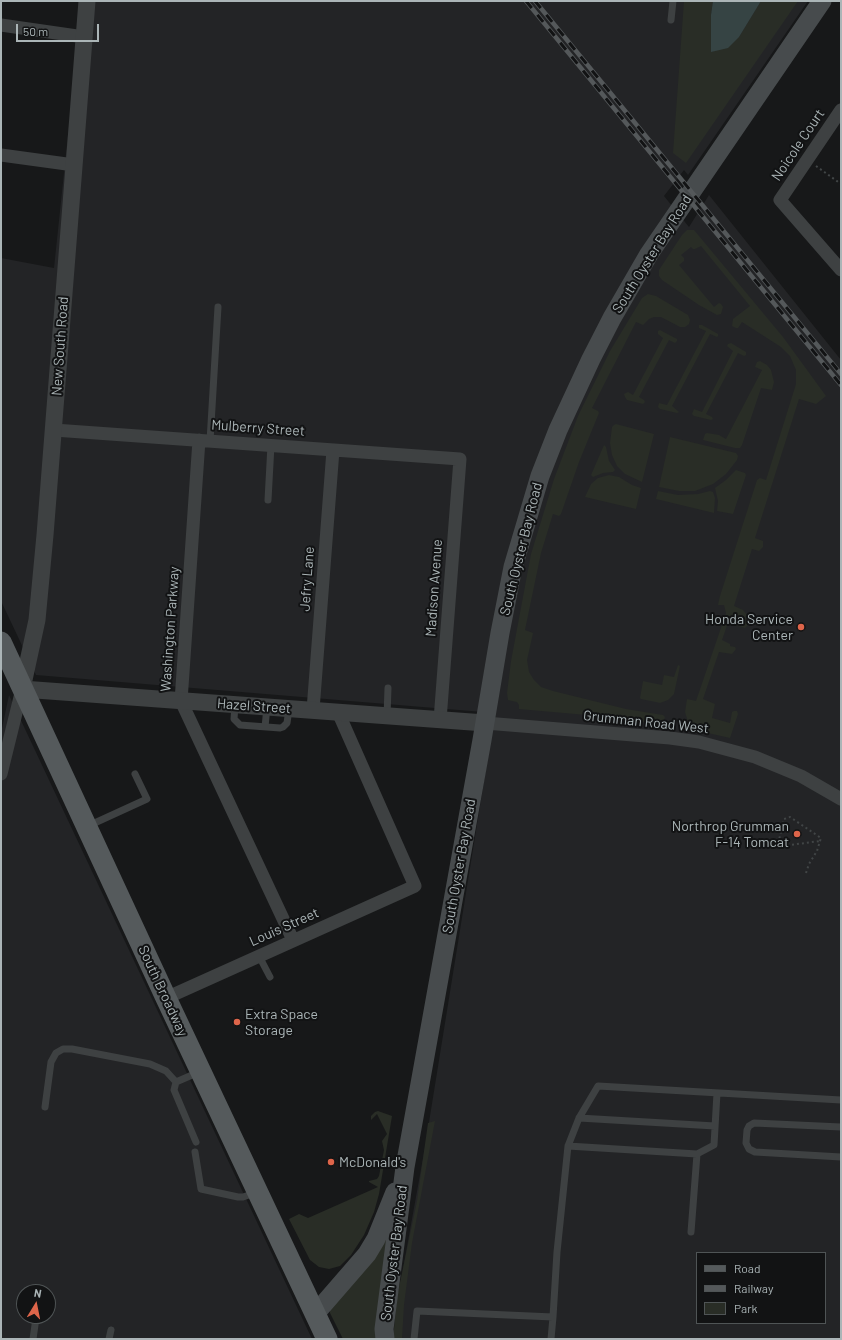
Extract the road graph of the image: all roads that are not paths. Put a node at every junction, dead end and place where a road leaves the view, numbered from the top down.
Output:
1 (87, 1) edge
2 (673, 1) edge
3 (822, 1) edge
4 (672, 20) dead end
5 (1, 25) edge
6 (84, 37) junction
7 (841, 110) edge
8 (1, 155) edge
9 (74, 165) junction
10 (841, 270) edge
11 (218, 307) dead end
12 (54, 430) junction
13 (204, 440) junction
14 (271, 445) junction
15 (333, 450) junction
16 (460, 459) joint
17 (268, 500) dead end
18 (1, 642) edge
19 (388, 688) dead end
20 (22, 689) junction
21 (181, 701) junction
22 (235, 705) junction
23 (267, 707) junction
24 (288, 709) junction
25 (313, 710) junction
26 (338, 712) junction
27 (387, 716) junction
28 (440, 720) junction
29 (485, 723) junction
30 (265, 727) junction
31 (1, 774) edge
32 (135, 774) dead end
33 (841, 799) edge
34 (86, 827) junction
35 (293, 940) junction
36 (259, 956) junction
37 (270, 977) dead end
38 (166, 998) junction
39 (201, 1072) junction
40 (176, 1082) junction
41 (717, 1093) junction
42 (841, 1100) edge
43 (45, 1107) dead end
44 (579, 1118) junction
45 (715, 1126) junction
46 (841, 1127) edge
47 (196, 1142) dead end
48 (568, 1146) junction
49 (195, 1152) dead end
50 (697, 1154) junction
51 (841, 1157) edge
52 (405, 1167) junction
53 (258, 1192) junction
54 (691, 1232) dead end
55 (315, 1314) junction
56 (553, 1317) junction
57 (35, 1324) edge
58 (110, 1330) dead end
59 (33, 1339) edge
60 (109, 1339) edge
61 (326, 1339) edge
62 (385, 1339) edge
63 (414, 1339) edge
64 (551, 1339) edge

1 - 6 street, New South Road
2 - 4 lane
3 - 29 main road, South Oyster Bay Road
5 - 6 street
6 - 9 street, New South Road
7 - 10 street, Noicole Court
8 - 9 street
9 - 12 street, New South Road
11 - 13 lane
12 - 13 street, Mulberry Street
12 - 20 street, New South Road
13 - 14 street, Mulberry Street
13 - 21 street, Washington Parkway
14 - 15 street, Mulberry Street
14 - 17 lane
15 - 16 street, Mulberry Street
15 - 25 street, Jefry Lane
16 - 28 street, Madison Avenue
18 - 20 main road, South Broadway
19 - 27 lane
20 - 21 street, Hazel Street
20 - 31 street
20 - 34 main road, South Broadway
21 - 22 street, Hazel Street
21 - 35 street, Washington Parkway
22 - 23 street, Hazel Street
22 - 30 lane
23 - 24 street, Hazel Street
23 - 30 lane
24 - 25 street, Hazel Street
24 - 30 lane
25 - 26 street, Hazel Street
26 - 27 street, Hazel Street
26 - 35 street, Louis Street
27 - 28 street, Hazel Street
28 - 29 street, Hazel Street
29 - 33 street, Grumman Road West
29 - 52 main road, South Oyster Bay Road
32 - 34 lane
34 - 38 main road, South Broadway
35 - 36 street, Louis Street
36 - 37 lane
36 - 38 street, Louis Street
38 - 39 main road, South Broadway
39 - 40 lane
39 - 53 main road, South Broadway
40 - 43 lane
40 - 47 lane
41 - 42 lane
41 - 44 lane
41 - 45 lane
44 - 45 lane
44 - 48 lane
45 - 50 lane
46 - 51 lane
48 - 50 lane
48 - 56 lane
49 - 53 lane
50 - 54 lane
52 - 55 main road, South Oyster Bay Road
52 - 62 main road, South Oyster Bay Road
53 - 55 main road, South Broadway
55 - 61 main road, South Broadway
56 - 63 lane
56 - 64 lane
57 - 59 lane
58 - 60 lane

